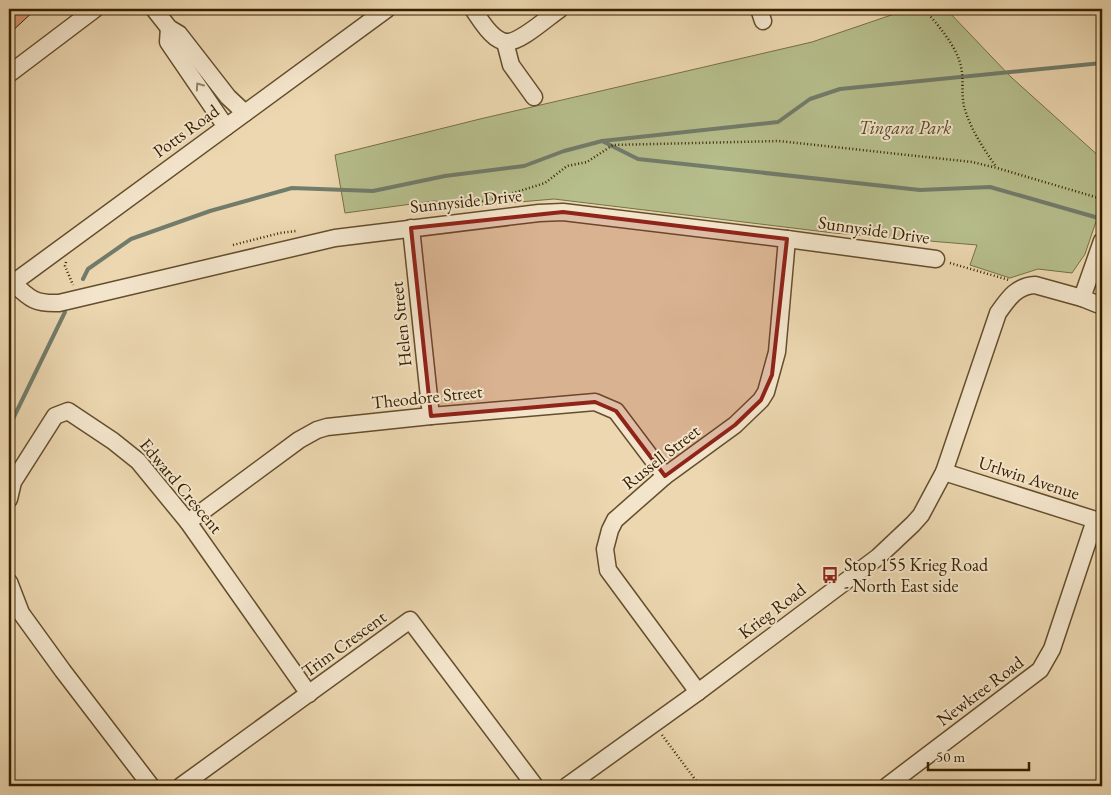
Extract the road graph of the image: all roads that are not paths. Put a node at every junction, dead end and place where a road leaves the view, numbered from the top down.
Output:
1 (95, 9) edge
2 (154, 9) edge
3 (387, 9) edge
4 (472, 9) edge
5 (560, 9) edge
6 (169, 28) junction
7 (505, 42) junction
8 (9, 74) edge
9 (534, 96) dead end
10 (245, 113) junction
11 (226, 127) junction
12 (411, 228) junction
13 (787, 239) junction
14 (1102, 241) edge
15 (936, 259) road end
16 (11, 285) edge
17 (1082, 298) junction
18 (1102, 306) edge
19 (430, 416) junction
20 (944, 472) junction
21 (666, 476) junction
22 (9, 499) edge
23 (1099, 521) edge
24 (188, 522) junction
25 (9, 582) edge
26 (698, 692) junction
27 (309, 694) junction
28 (151, 786) edge
29 (181, 786) edge
30 (535, 786) edge
31 (567, 786) edge
32 (887, 786) edge

1 - 8 street
2 - 6 street
3 - 10 street, Potts Road
4 - 7 street
5 - 7 street
6 - 10 street
11 -> 6 street
7 - 9 street
10 - 11 street, Potts Road
11 - 16 street, Potts Road
12 - 13 street, Sunnyside Drive
12 - 16 street, Sunnyside Drive
12 - 19 street, Helen Street
13 - 15 street, Sunnyside Drive
13 - 21 street, Russell Street
14 - 17 street
17 - 18 street
17 - 20 street, Krieg Road
19 - 21 street, Theodore Street
19 - 24 street, Theodore Street
20 - 23 street, Urlwin Avenue
20 - 26 street, Krieg Road
21 - 26 street, Russell Street
22 - 24 street, Edward Crescent
23 - 32 street, Newkree Road
24 - 27 street, Edward Crescent
25 - 28 street
26 - 31 street, Krieg Road
27 - 29 street, Trim Crescent
27 - 30 street, Trim Crescent

